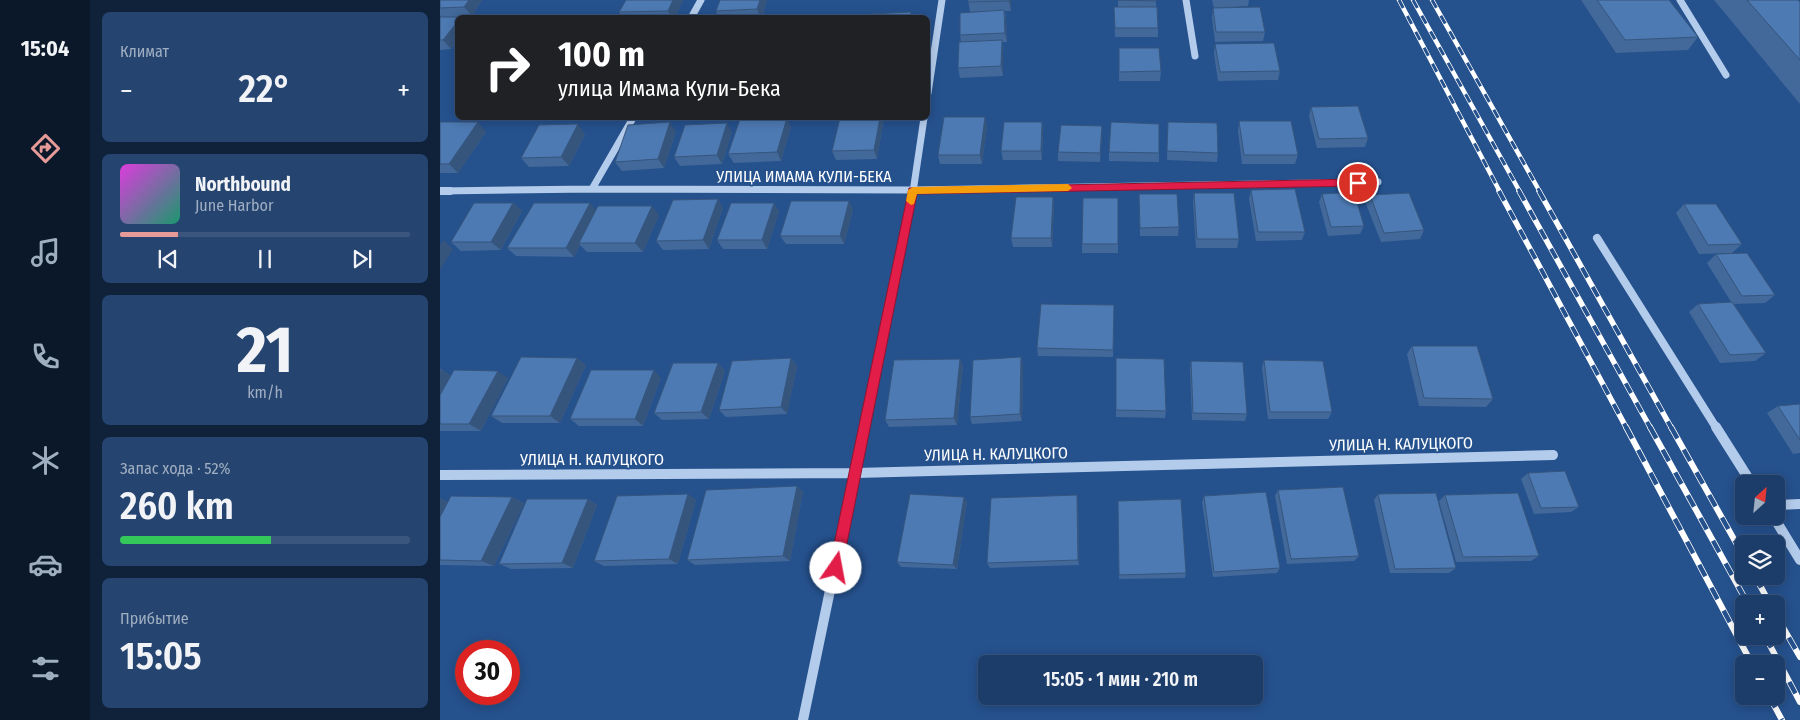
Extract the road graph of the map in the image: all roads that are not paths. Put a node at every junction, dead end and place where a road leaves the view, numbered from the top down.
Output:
1 (701, 0) edge
2 (942, 0) edge
3 (1186, 0) edge
4 (1680, 0) edge
5 (693, 15) edge
6 (1195, 56) dead end
7 (1726, 75) dead end
8 (930, 80) edge
9 (632, 120) edge
10 (924, 120) edge
11 (1378, 182) dead end
12 (592, 189) junction
13 (913, 190) junction
14 (440, 191) edge
15 (1597, 238) dead end
16 (1553, 455) dead end
17 (856, 472) junction
18 (440, 475) edge
19 (1746, 475) edge
20 (1800, 504) edge
21 (1785, 505) edge
22 (1779, 525) edge
23 (1800, 560) edge
24 (804, 720) edge

1 - 5 street
2 - 8 street
3 - 6 street
4 - 7 street
9 - 12 street
10 - 13 street
11 - 13 street, УЛИЦА ИМАМА КУЛИ-БЕКА
12 - 13 street, УЛИЦА ИМАМА КУЛИ-БЕКА
12 - 14 street, УЛИЦА ИМАМА КУЛИ-БЕКА
13 - 17 street
15 - 19 street
16 - 17 street, УЛИЦА Н. КАЛУЦКОГО
17 - 18 street, УЛИЦА Н. КАЛУЦКОГО
17 - 24 street
20 - 21 street
22 - 23 street

